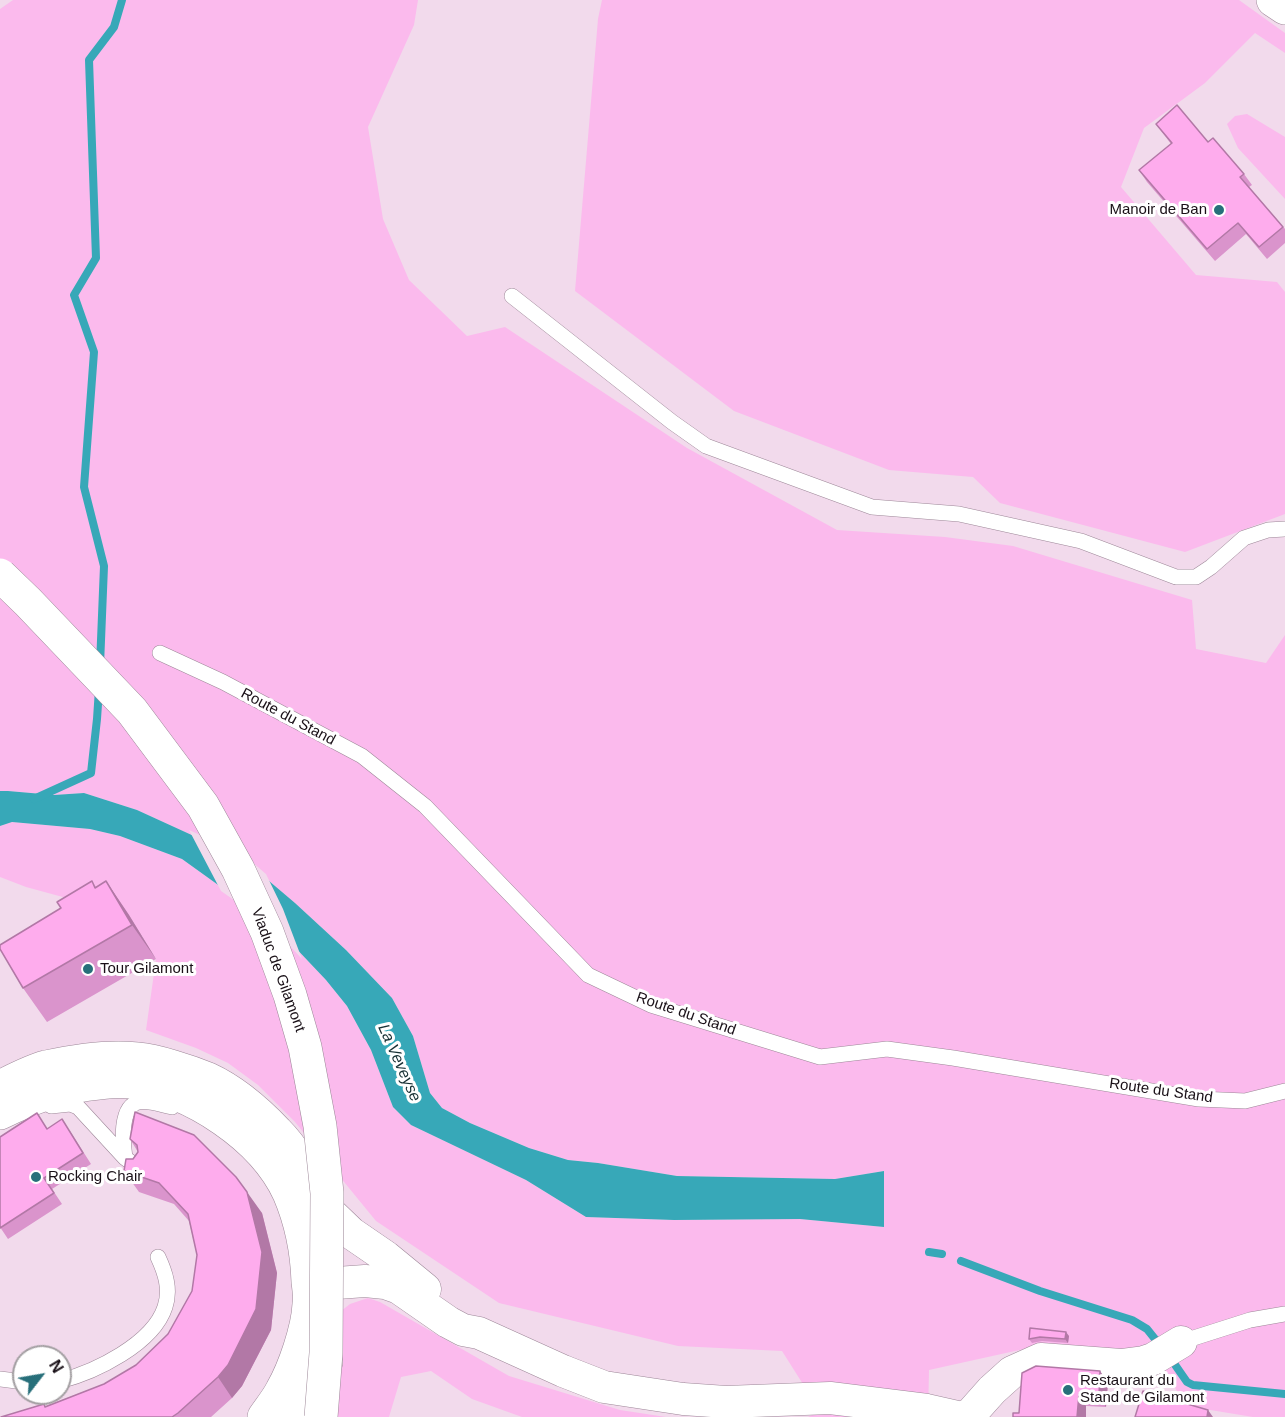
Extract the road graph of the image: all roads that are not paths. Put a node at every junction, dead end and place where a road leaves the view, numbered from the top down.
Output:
1 (1273, 0) edge
2 (1285, 8) edge
3 (512, 296) dead end
4 (1285, 529) edge
5 (0, 575) edge
6 (160, 653) dead end
7 (0, 1087) edge
8 (1285, 1090) edge
9 (202, 1107) junction
10 (0, 1113) edge
11 (0, 1124) edge
12 (125, 1158) junction
13 (143, 1171) edge
14 (326, 1209) junction
15 (158, 1257) dead end
16 (337, 1283) junction
17 (1285, 1314) edge
18 (479, 1333) junction
19 (1171, 1348) joint
20 (72, 1377) edge
21 (264, 1417) edge
22 (294, 1417) edge
23 (321, 1417) edge
24 (958, 1417) edge
25 (968, 1417) edge

1 - 2 street
3 - 4 lane
5 - 23 street, Viaduc de Gilamont, bridge
6 - 8 lane, Route du Stand
7 - 14 street
9 - 10 street
9 - 12 lane
9 - 21 street
11 - 12 lane
12 - 13 lane
14 - 16 street
14 - 18 street
15 - 20 lane
16 - 18 street
16 - 22 street
17 - 19 lane
18 - 24 street
19 - 25 street

